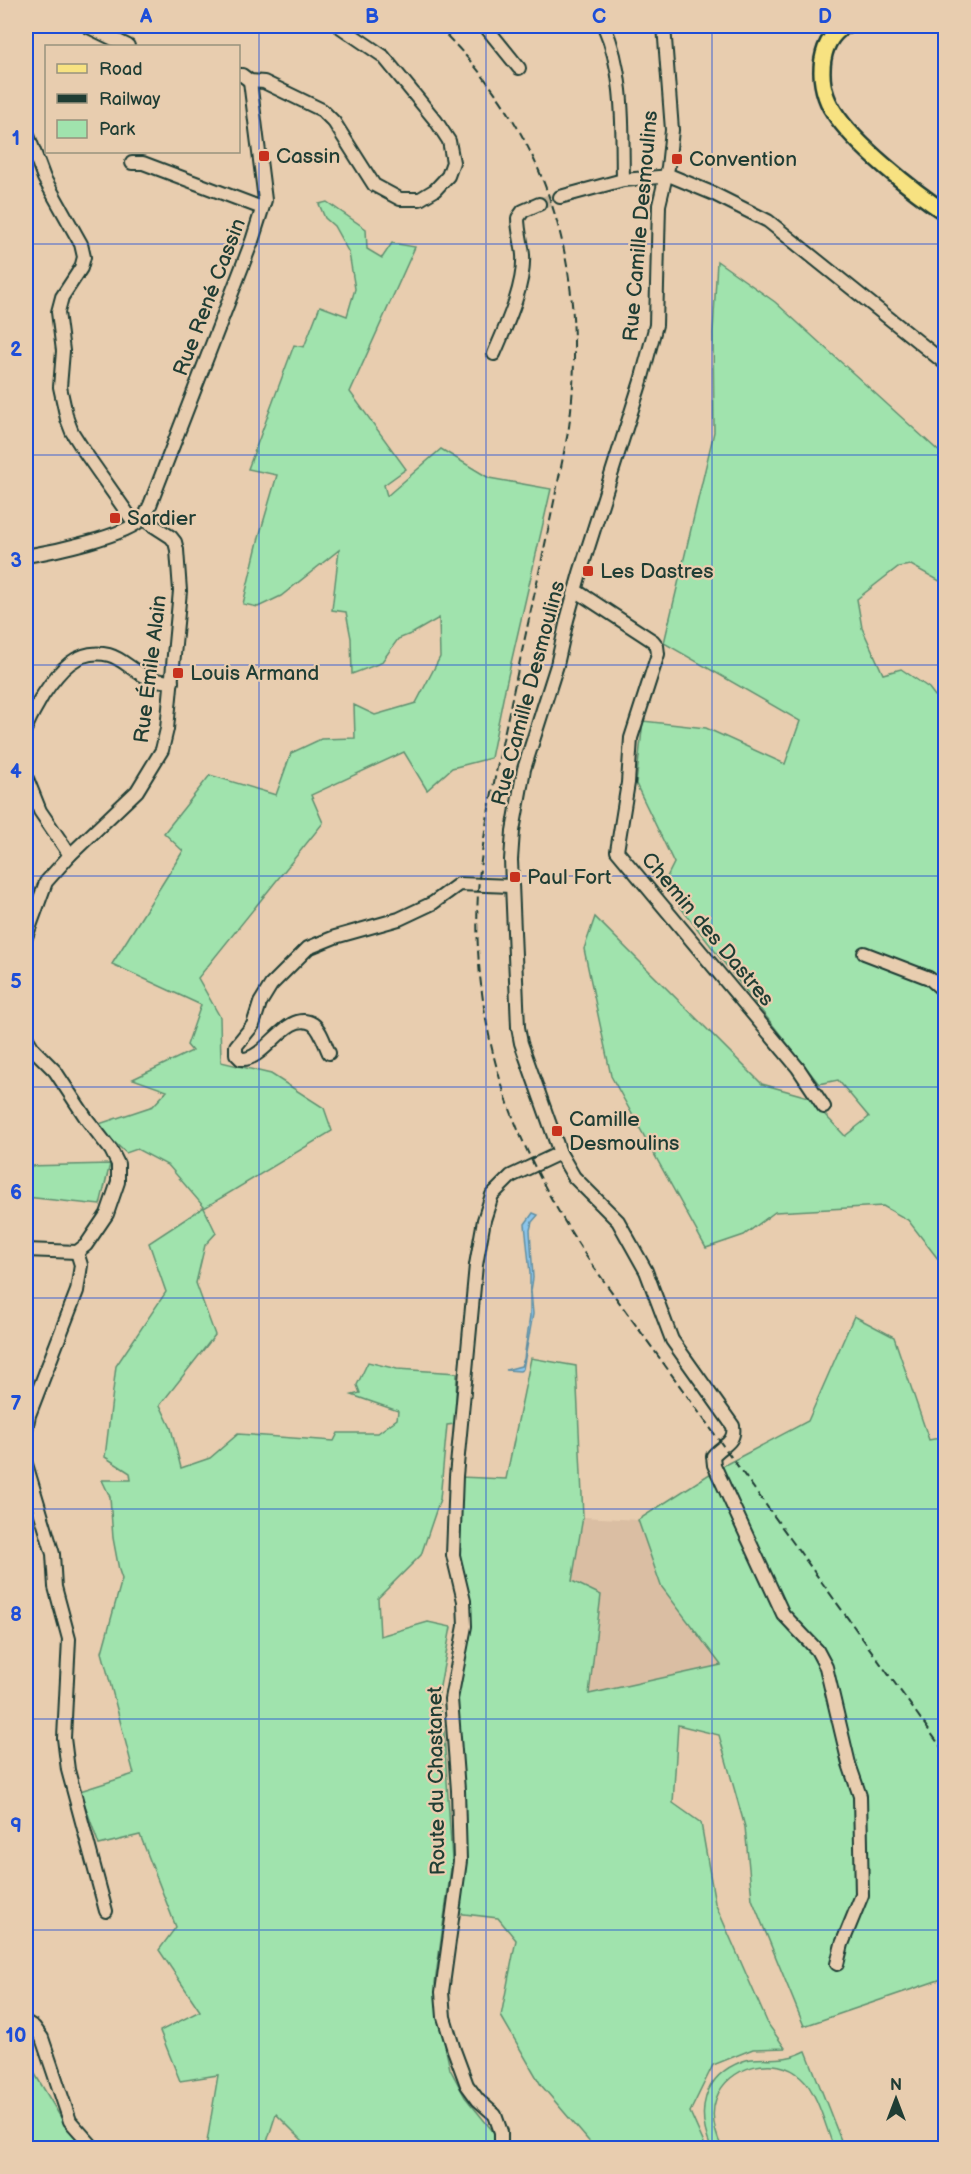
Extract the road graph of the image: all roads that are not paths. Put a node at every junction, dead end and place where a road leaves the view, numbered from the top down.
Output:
1 (87, 26) edge
2 (339, 26) edge
3 (485, 26) edge
4 (604, 26) edge
5 (664, 26) edge
6 (844, 26) edge
7 (126, 45) edge
8 (519, 68) dead end
9 (244, 78) edge
10 (26, 130) edge
11 (132, 163) dead end
12 (665, 177) junction
13 (623, 180) junction
14 (560, 197) tunnel mouth
15 (539, 204) tunnel mouth
16 (262, 208) junction
17 (945, 213) edge
18 (494, 354) dead end
19 (945, 364) edge
20 (139, 521) junction
21 (26, 556) edge
22 (575, 590) junction
23 (172, 682) junction
24 (26, 728) edge
25 (26, 776) edge
26 (70, 855) junction
27 (511, 886) junction
28 (26, 938) edge
29 (864, 953) dead end
30 (945, 993) edge
31 (26, 1037) edge
32 (329, 1053) dead end
33 (824, 1107) dead end
34 (560, 1153) junction
35 (26, 1250) edge
36 (77, 1252) junction
37 (26, 1430) edge
38 (26, 1464) edge
39 (106, 1911) dead end
40 (837, 1964) dead end
41 (26, 2022) edge
42 (94, 2148) edge
43 (501, 2148) edge

1 - 7 street
2 - 9 street
3 - 8 street
4 - 13 street
5 - 12 street, Rue Camille Desmoulins
6 - 17 main road
9 - 16 street, Rue René Cassin
10 - 20 street
11 - 16 street
12 - 13 street
12 - 19 street
12 - 22 street, Rue Camille Desmoulins
13 - 14 street
15 - 18 street
16 - 20 street, Rue René Cassin
20 - 21 street
20 - 23 street, Rue Émile Alain
22 - 27 street, Rue Camille Desmoulins
22 - 33 street, Chemin des Dastres
23 - 24 street
23 - 26 street, Rue Émile Alain
25 - 26 street
26 - 28 street, Rue Émile Alain
27 - 32 street
27 - 34 street, Rue Camille Desmoulins
29 - 30 street
31 - 36 street
34 - 40 street, Rue Camille Desmoulins
34 - 43 street, Route du Chastanet
35 - 36 street
36 - 37 street
38 - 39 street
41 - 42 street

